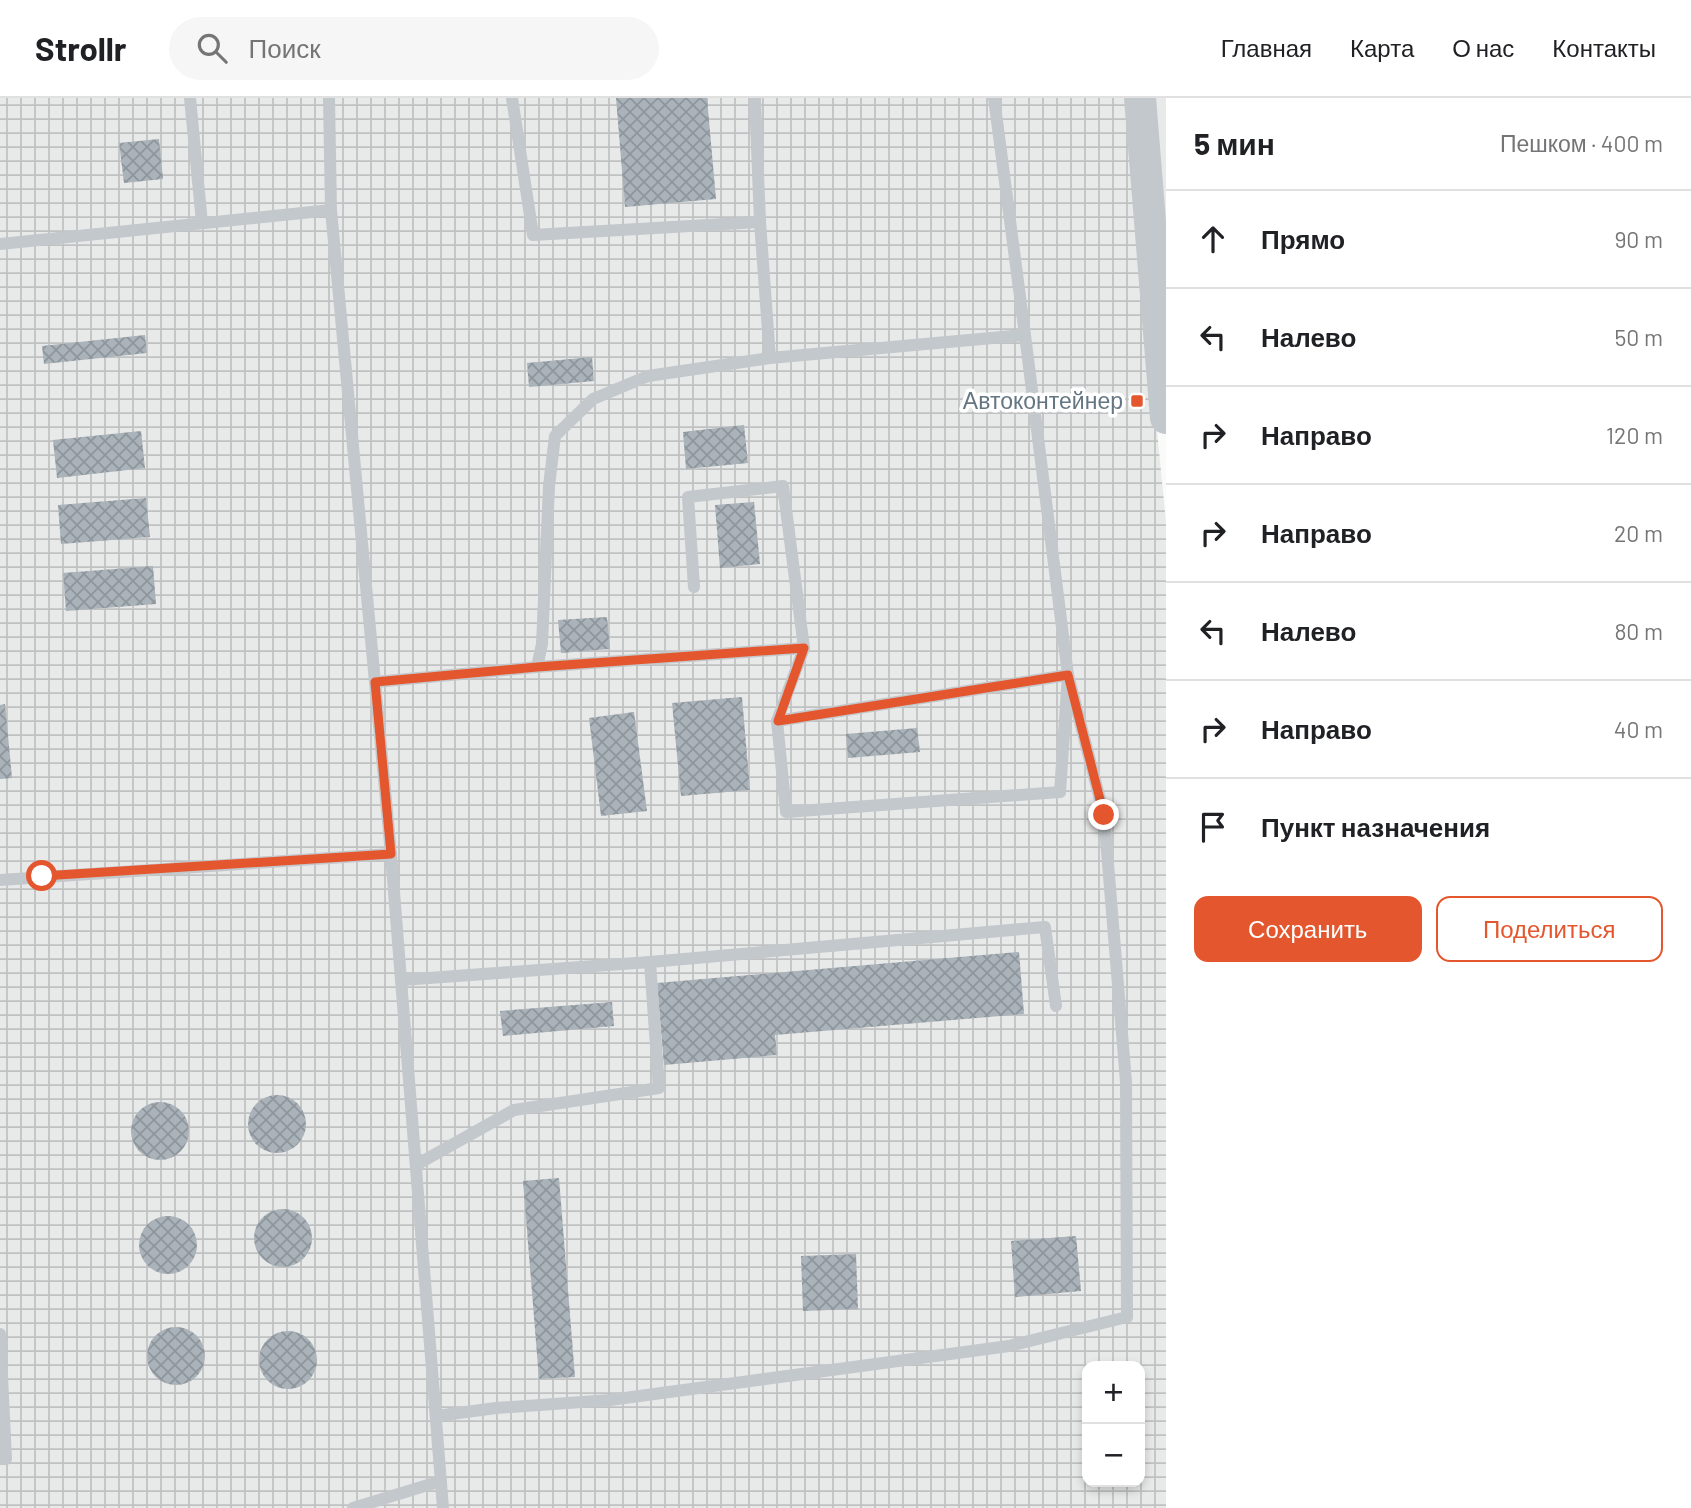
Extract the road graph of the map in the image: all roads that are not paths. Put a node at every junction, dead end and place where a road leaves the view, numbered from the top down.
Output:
1 (190, 98) edge
2 (329, 98) edge
3 (512, 98) edge
4 (755, 98) edge
5 (995, 98) edge
6 (1140, 98) edge
7 (331, 210) junction
8 (760, 222) junction
9 (202, 223) junction
10 (0, 244) edge
11 (1025, 335) junction
12 (1162, 336) edge
13 (770, 358) junction
14 (1166, 418) edge
15 (694, 587) dead end
16 (804, 648) junction
17 (537, 667) junction
18 (1068, 675) junction
19 (375, 682) junction
20 (778, 721) junction
21 (391, 854) junction
22 (0, 880) edge
23 (650, 962) junction
24 (401, 980) junction
25 (1056, 1006) dead end
26 (416, 1165) junction
27 (0, 1334) edge
28 (436, 1416) junction
29 (0, 1459) edge
30 (441, 1481) junction
31 (353, 1508) edge
32 (443, 1508) edge

1 - 9 lane
2 - 7 lane
3 - 8 lane
4 - 8 lane
5 - 11 lane
6 - 12 street
7 - 9 lane
7 - 19 lane
8 - 13 lane
9 - 10 lane
11 - 13 lane
11 - 18 lane
12 - 14 street
13 - 17 lane
15 - 16 lane
16 - 17 lane
16 - 20 lane
17 - 19 lane
18 - 20 lane
18 - 20 lane
18 - 28 lane
19 - 21 lane
21 - 22 lane
21 - 24 lane
23 - 24 lane
23 - 25 lane
23 - 26 lane
24 - 26 lane
26 - 28 lane
27 - 29 lane
28 - 30 lane
30 - 31 lane
30 - 32 lane

